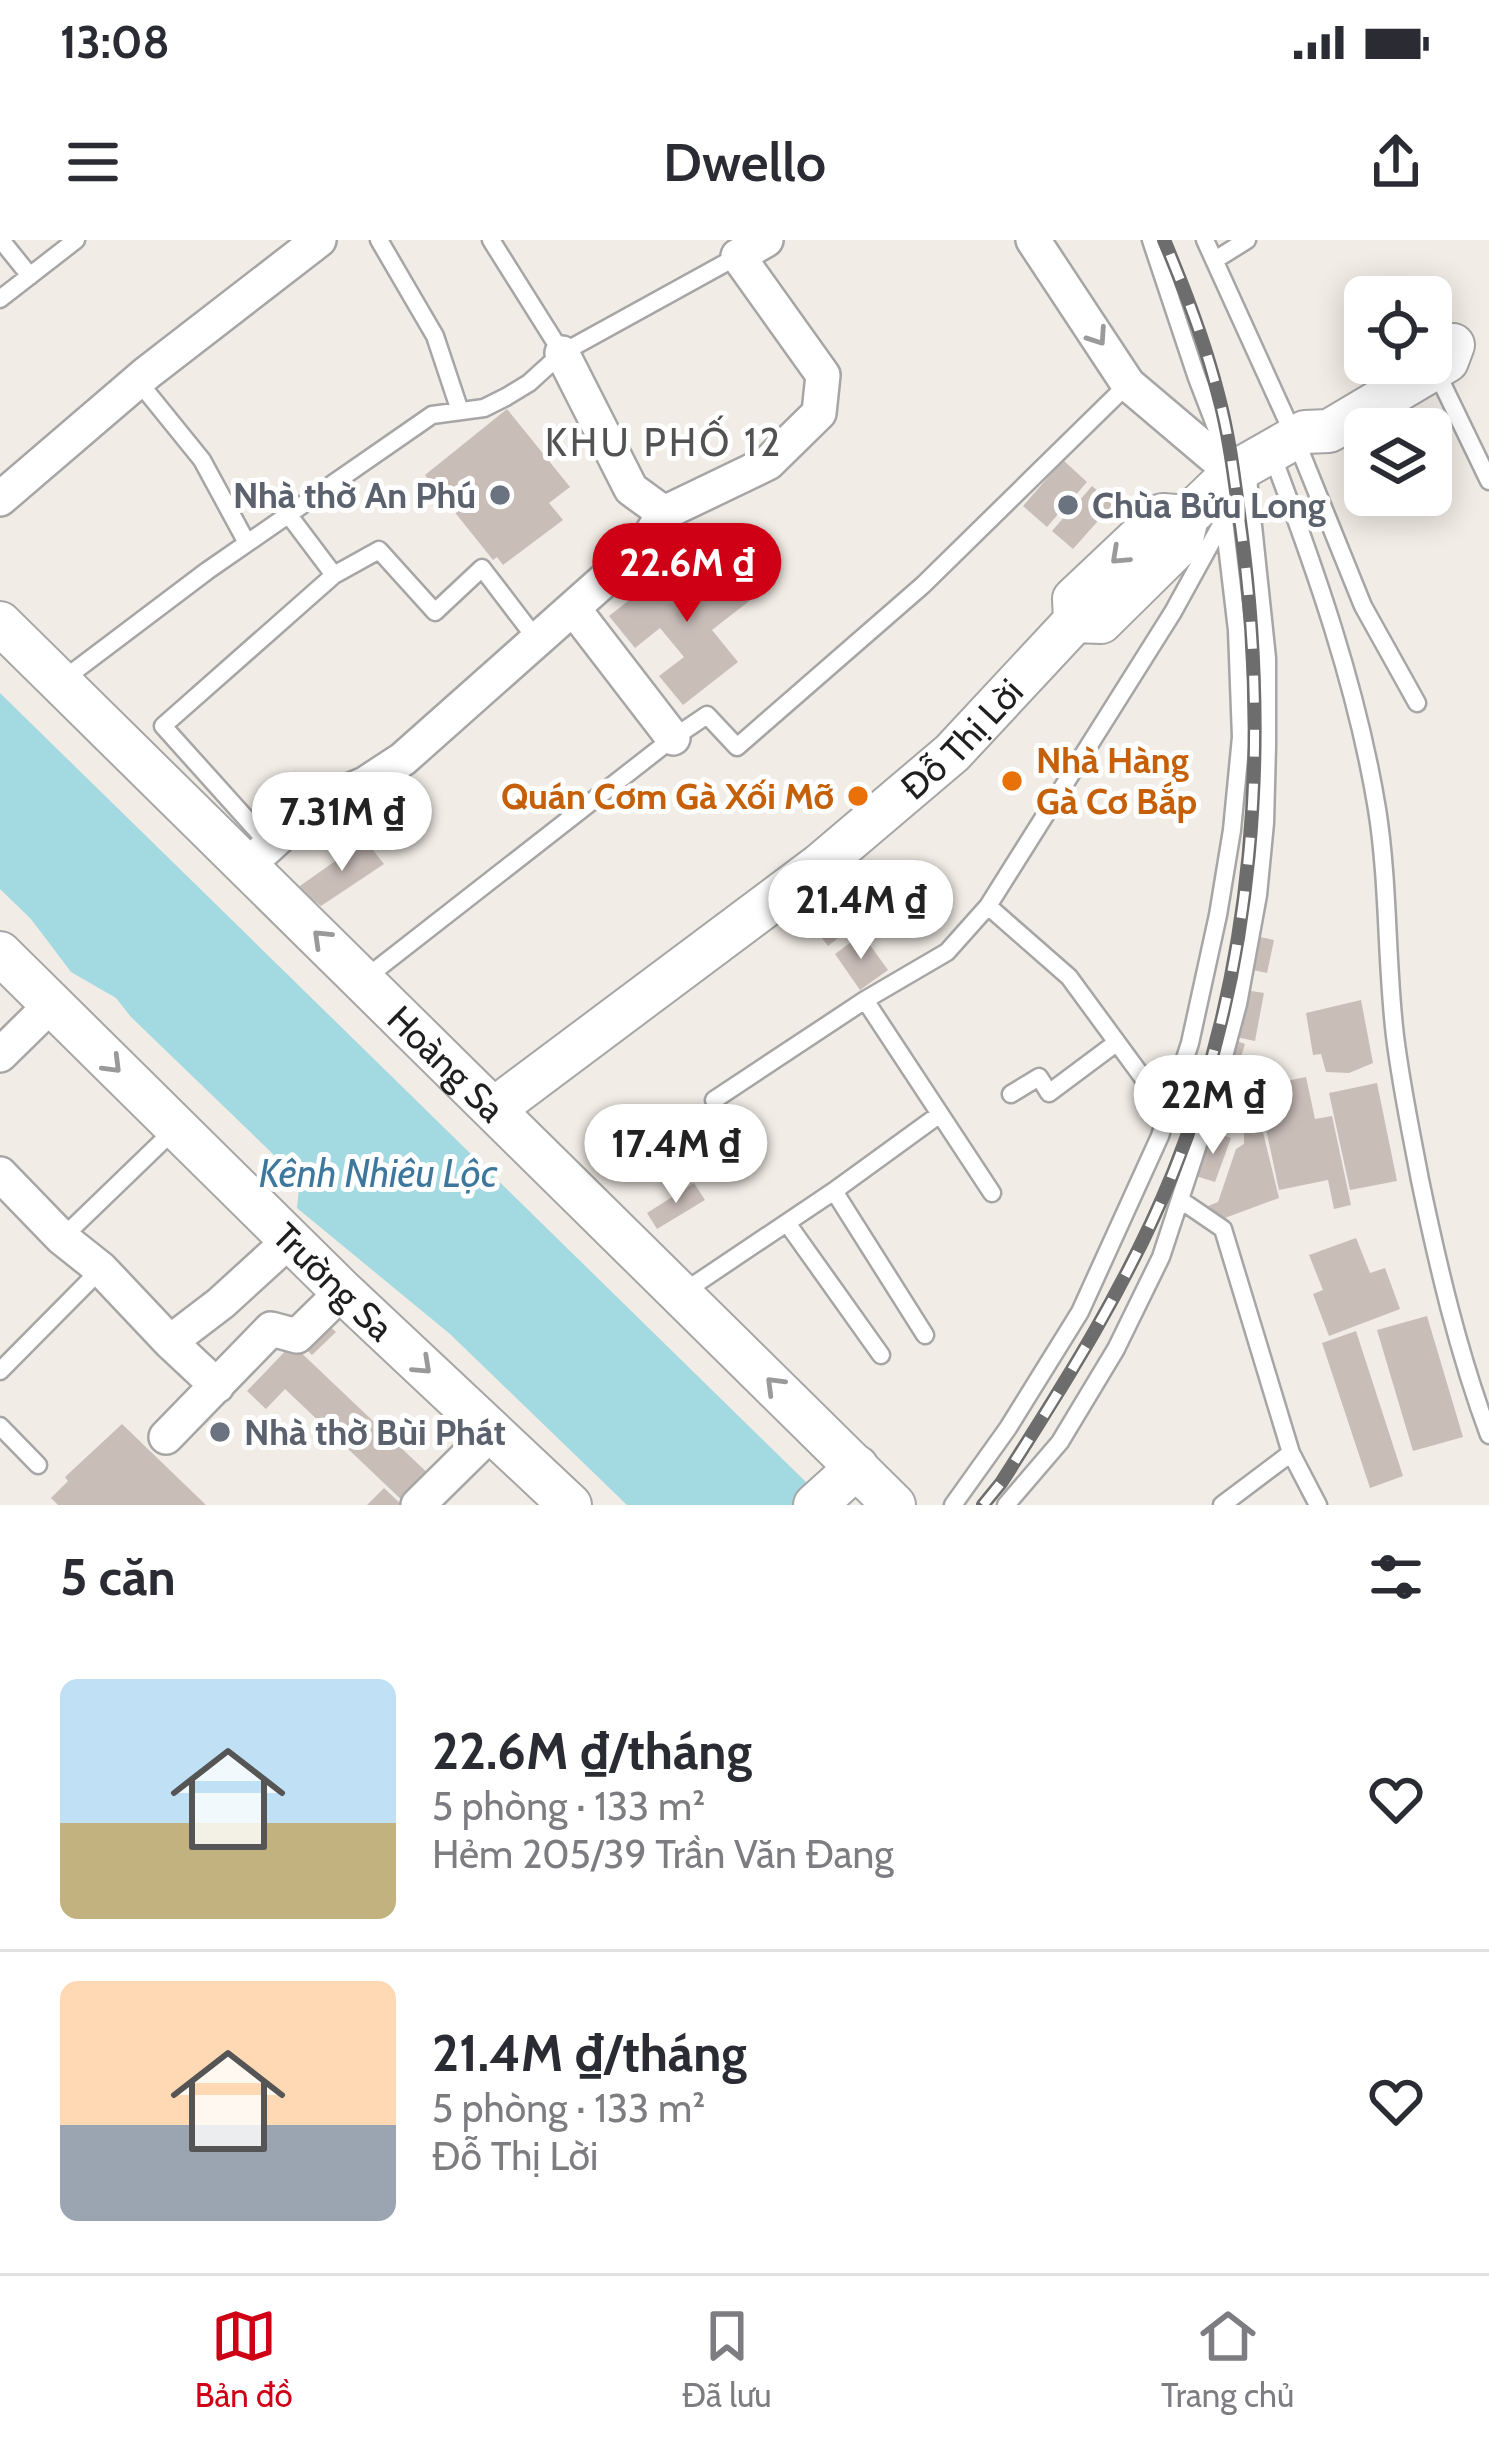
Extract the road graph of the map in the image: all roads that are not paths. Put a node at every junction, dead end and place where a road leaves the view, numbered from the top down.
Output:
1 (1, 240) edge
2 (76, 240) edge
3 (319, 240) edge
4 (379, 240) edge
5 (491, 240) edge
6 (1033, 240) edge
7 (1151, 240) edge
8 (1205, 240) edge
9 (1247, 240) edge
10 (752, 248) edge
11 (1215, 260) junction
12 (30, 275) junction
13 (0, 299) edge
14 (562, 353) junction
15 (1452, 376) edge
16 (138, 381) junction
17 (1129, 384) junction
18 (1395, 384) edge
19 (460, 411) junction
20 (1248, 473) junction
21 (1489, 481) edge
22 (0, 499) edge
23 (664, 513) junction
24 (288, 514) junction
25 (247, 543) junction
26 (334, 575) junction
27 (573, 608) junction
28 (0, 623) edge
29 (538, 640) junction
30 (60, 682) junction
31 (1418, 703) dead end
32 (673, 738) junction
33 (259, 856) junction
34 (988, 906) junction
35 (0, 953) edge
36 (363, 980) junction
37 (865, 1000) junction
38 (52, 1004) junction
39 (1116, 1043) junction
40 (0, 1055) edge
41 (1011, 1094) dead end
42 (714, 1100) dead end
43 (494, 1109) junction
44 (1168, 1112) junction
45 (940, 1114) junction
46 (176, 1128) junction
47 (0, 1174) edge
48 (834, 1191) junction
49 (992, 1193) dead end
50 (1182, 1201) junction
51 (787, 1223) junction
52 (62, 1238) junction
53 (290, 1240) junction
54 (101, 1269) junction
55 (343, 1292) junction
56 (682, 1294) junction
57 (925, 1335) dead end
58 (170, 1342) junction
59 (881, 1355) dead end
60 (0, 1371) edge
61 (217, 1386) junction
62 (0, 1426) edge
63 (493, 1431) junction
64 (1489, 1435) edge
65 (166, 1437) dead end
66 (1291, 1453) junction
67 (38, 1465) dead end
68 (853, 1493) edge
69 (1016, 1501) edge
70 (418, 1505) edge
71 (570, 1505) edge
72 (953, 1505) edge
73 (1222, 1505) edge
74 (1318, 1505) edge

1 - 12 lane
2 - 12 lane
3 - 16 street
4 - 19 lane
5 - 14 lane
6 -> 17 street
7 - 20 lane
8 - 11 lane
9 - 11 lane
10 - 14 lane
10 - 23 street
11 - 20 lane
12 - 13 lane
14 - 19 lane
14 - 23 street
15 - 21 lane
16 - 22 street
16 - 25 lane
17 - 20 street
17 - 32 lane
18 - 20 street
19 - 24 lane
20 - 31 lane
20 - 34 lane
20 - 43 street, Đỗ Thị Lời
20 - 44 lane
20 - 50 lane
20 - 64 lane
23 - 27 street
24 - 25 lane
24 - 26 lane
25 - 30 lane
26 - 29 lane
26 - 33 lane
27 - 29 street
27 - 32 street
28 - 30 street, Hoàng Sa
29 - 33 street
30 - 33 street, Hoàng Sa
32 - 36 lane
36 -> 33 street, Hoàng Sa
34 - 37 lane
34 - 39 lane
35 - 38 street, Trường Sa
36 - 43 street, Hoàng Sa
37 - 42 lane
37 - 45 lane
38 - 40 street
38 -> 46 street, Trường Sa
39 - 41 lane
39 - 44 lane
43 - 56 street, Hoàng Sa
44 - 72 lane
45 - 48 lane
45 - 49 lane
46 - 52 lane
46 - 53 street, Trường Sa
47 - 52 street
48 - 51 lane
48 - 57 lane
50 - 66 lane
50 - 69 lane
51 - 56 lane
51 - 59 lane
52 - 54 street
53 - 55 street, Trường Sa
53 - 58 street
54 - 58 street
54 - 60 lane
55 - 61 street
55 -> 63 street, Trường Sa
68 -> 56 street, Hoàng Sa
58 - 61 street
61 - 65 street
62 - 67 lane
63 - 70 street
63 - 71 street, Trường Sa
66 - 73 lane
66 - 74 lane

